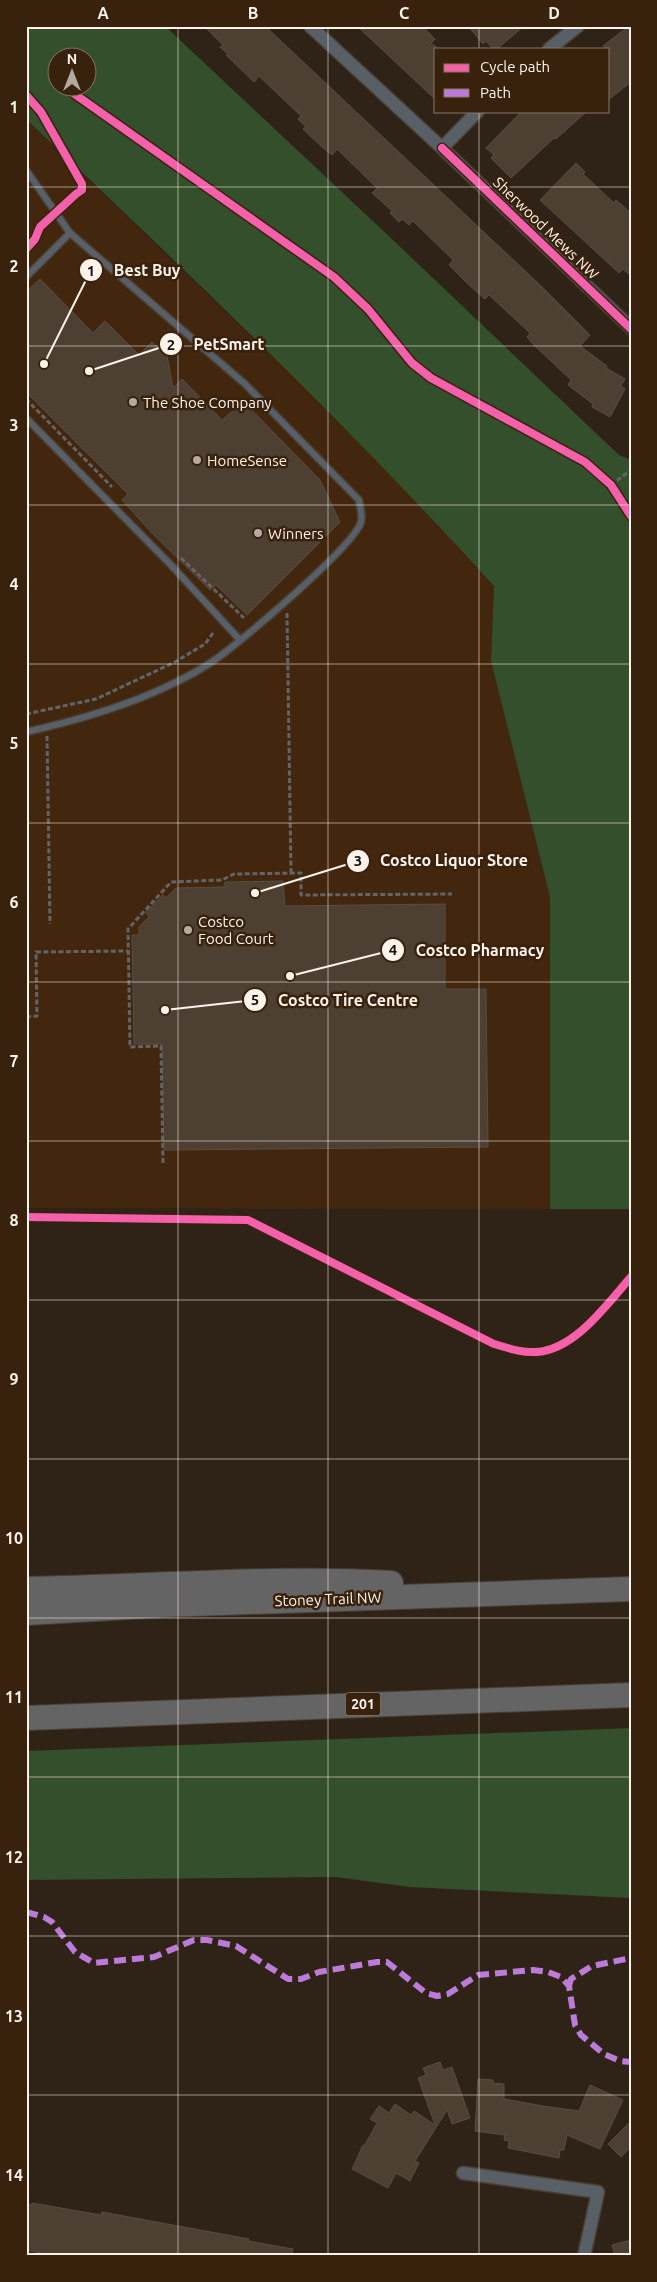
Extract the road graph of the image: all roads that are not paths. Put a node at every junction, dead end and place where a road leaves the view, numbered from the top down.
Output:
1 (310, 26) edge
2 (578, 26) edge
3 (550, 48) edge
4 (477, 112) edge
5 (442, 148) junction
6 (26, 170) edge
7 (70, 233) junction
8 (26, 277) edge
9 (631, 328) edge
10 (26, 418) edge
11 (240, 640) junction
12 (26, 732) edge
13 (26, 1589) edge
14 (631, 1589) edge
15 (525, 1592) junction
16 (26, 1613) edge
17 (631, 1695) edge
18 (96, 1715) junction
19 (26, 1718) edge
20 (26, 1732) edge
21 (463, 2173) dead end
22 (584, 2256) edge

1 - 5 street, Sherwood Mews NW
2 - 3 street
4 - 5 street
5 - 9 street, Sherwood Mews NW
6 - 7 lane
7 - 8 lane
7 - 11 lane
10 - 11 lane
11 - 12 lane
13 - 15 highway
14 - 15 highway, Stoney Trail NW
15 - 16 highway, Stoney Trail NW
17 - 18 highway, 201
18 - 19 highway, 201
18 - 20 highway
21 - 22 street

